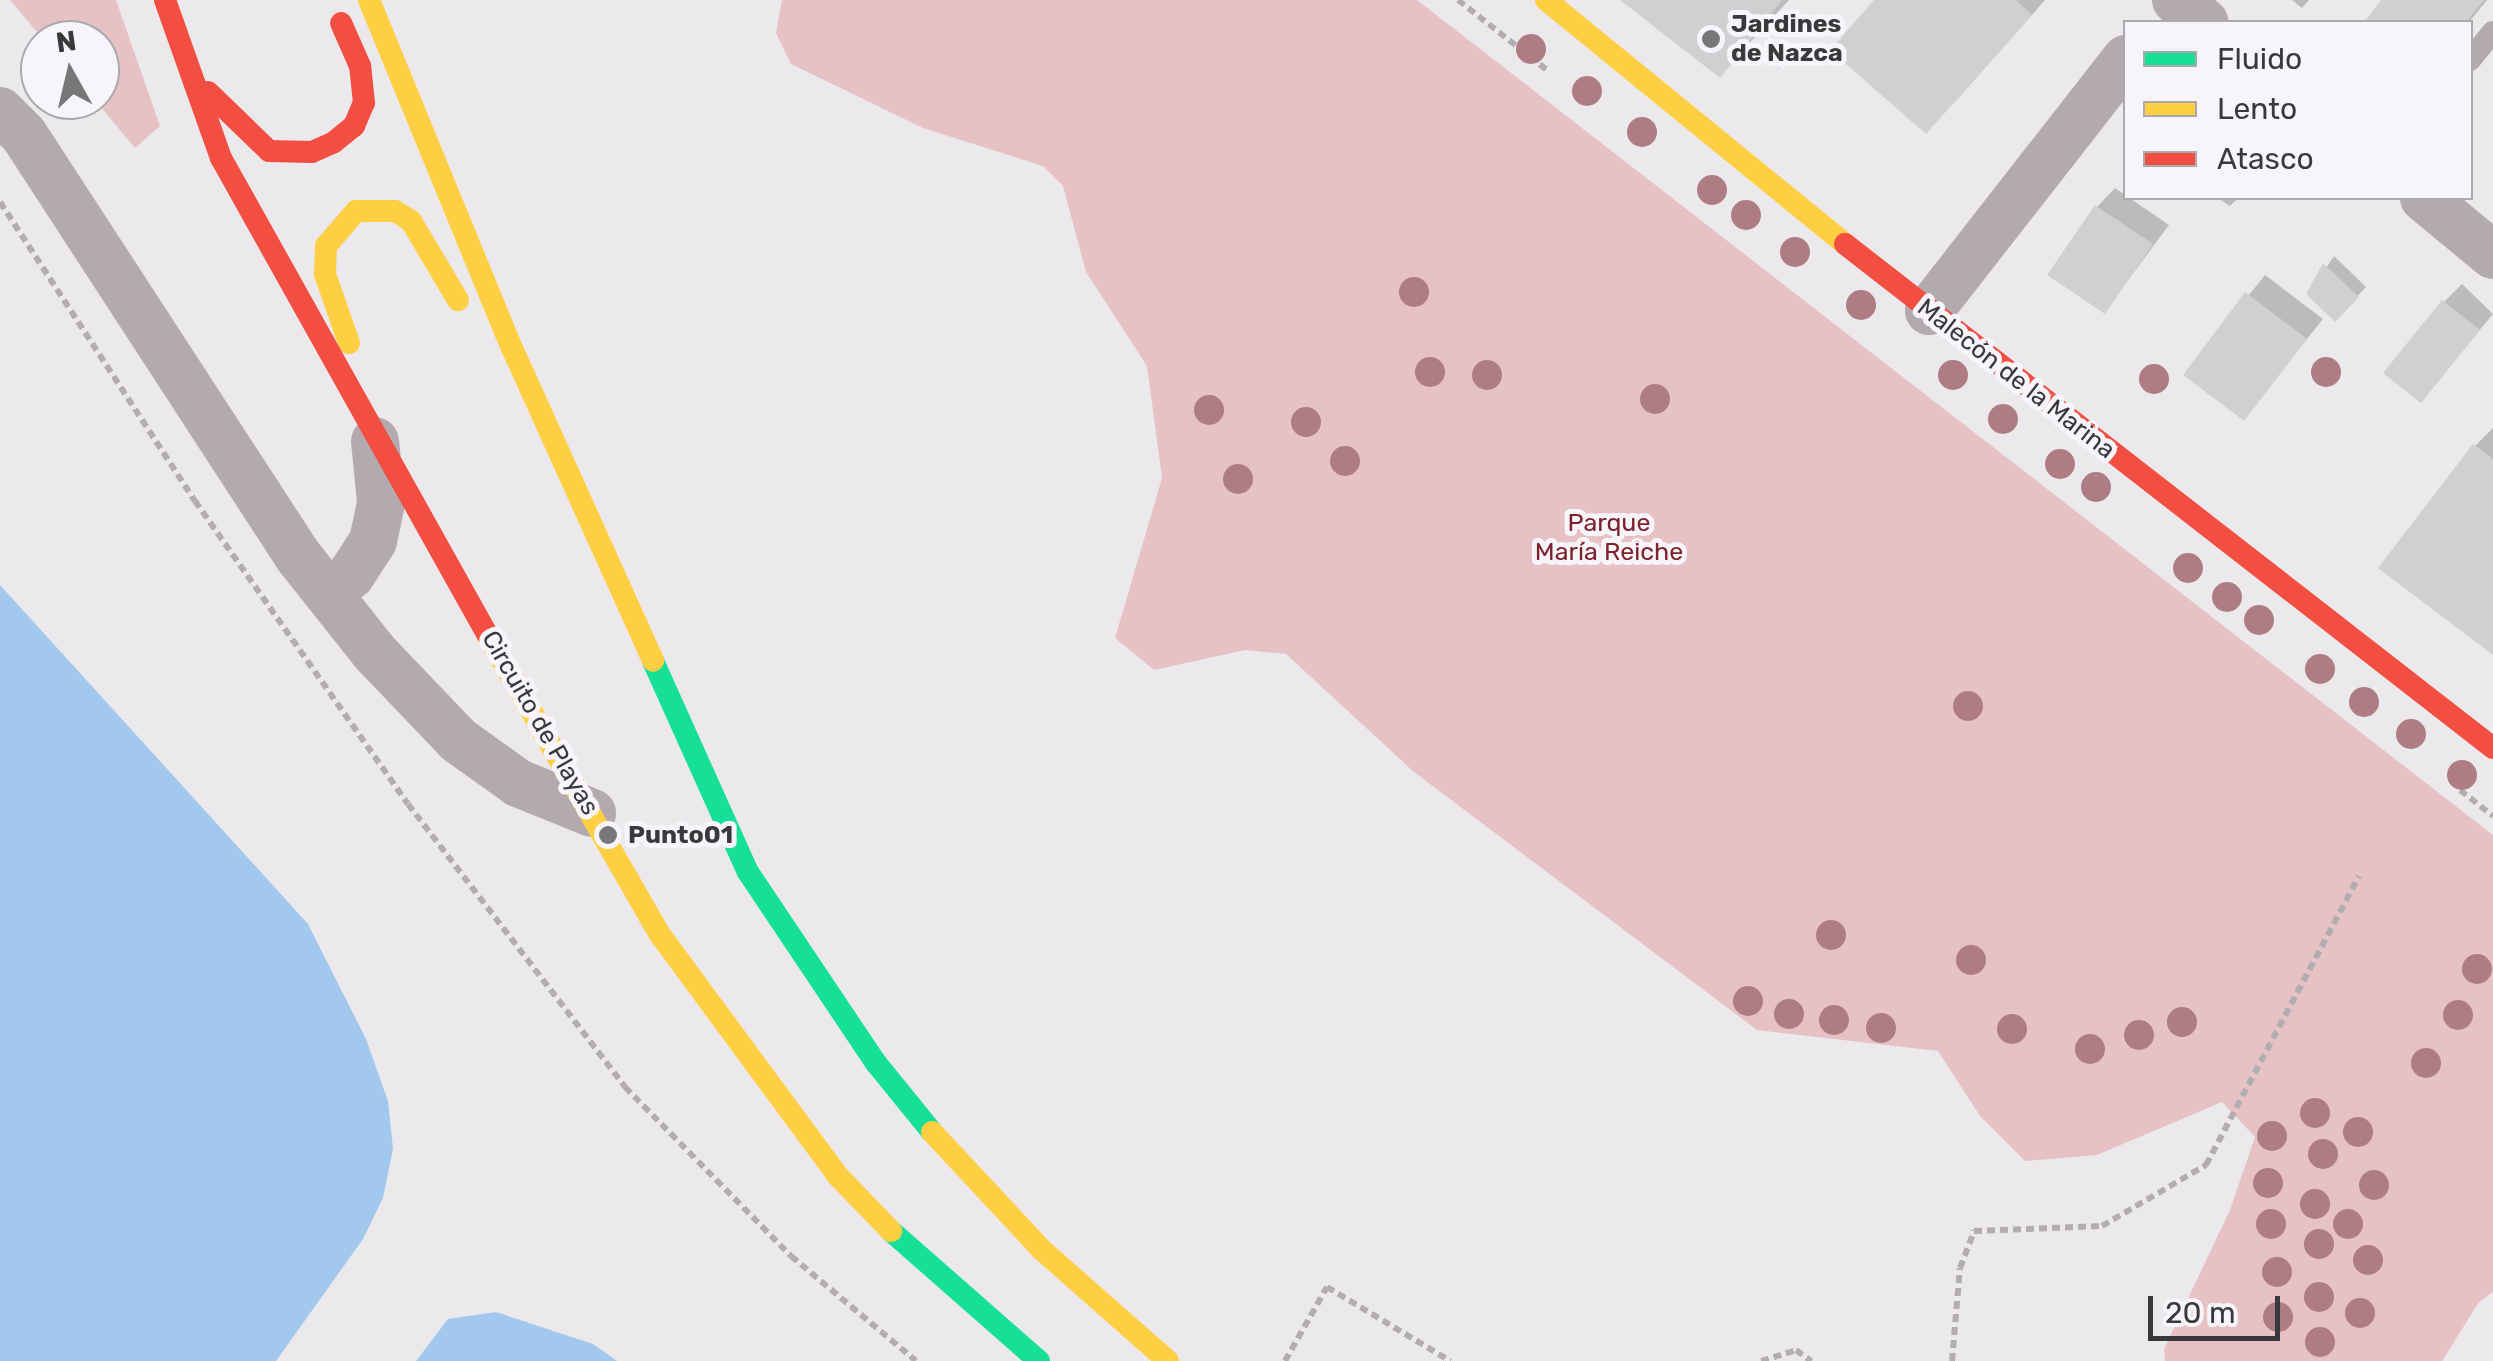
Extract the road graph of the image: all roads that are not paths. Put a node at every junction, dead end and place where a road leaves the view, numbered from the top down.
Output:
1 (165, 0) edge
2 (332, 0) edge
3 (369, 0) edge
4 (1546, 0) edge
5 (2174, 0) edge
6 (2156, 20) edge
7 (2201, 20) edge
8 (2493, 32) edge
9 (2473, 56) edge
10 (2123, 63) edge
11 (188, 66) junction
12 (0, 110) edge
13 (2426, 200) edge
14 (2493, 256) edge
15 (1929, 311) junction
16 (512, 348) junction
17 (374, 427) junction
18 (329, 594) junction
19 (2493, 748) edge
20 (592, 813) junction
21 (1040, 1361) edge
22 (1168, 1361) edge

1 - 11 main road, Circuito de Playas
2 - 11 main road
3 - 16 main road
4 - 15 main road, Malecón de la Marina
5 - 6 street
5 - 7 street
8 - 9 lane
10 - 15 street
11 - 17 main road, Circuito de Playas
12 - 18 street
13 - 14 street
15 - 19 main road, Malecón de la Marina
16 - 17 main road
16 - 22 main road
17 - 18 street
17 - 20 main road, Circuito de Playas
18 - 20 street
20 - 21 main road, Circuito de Playas

